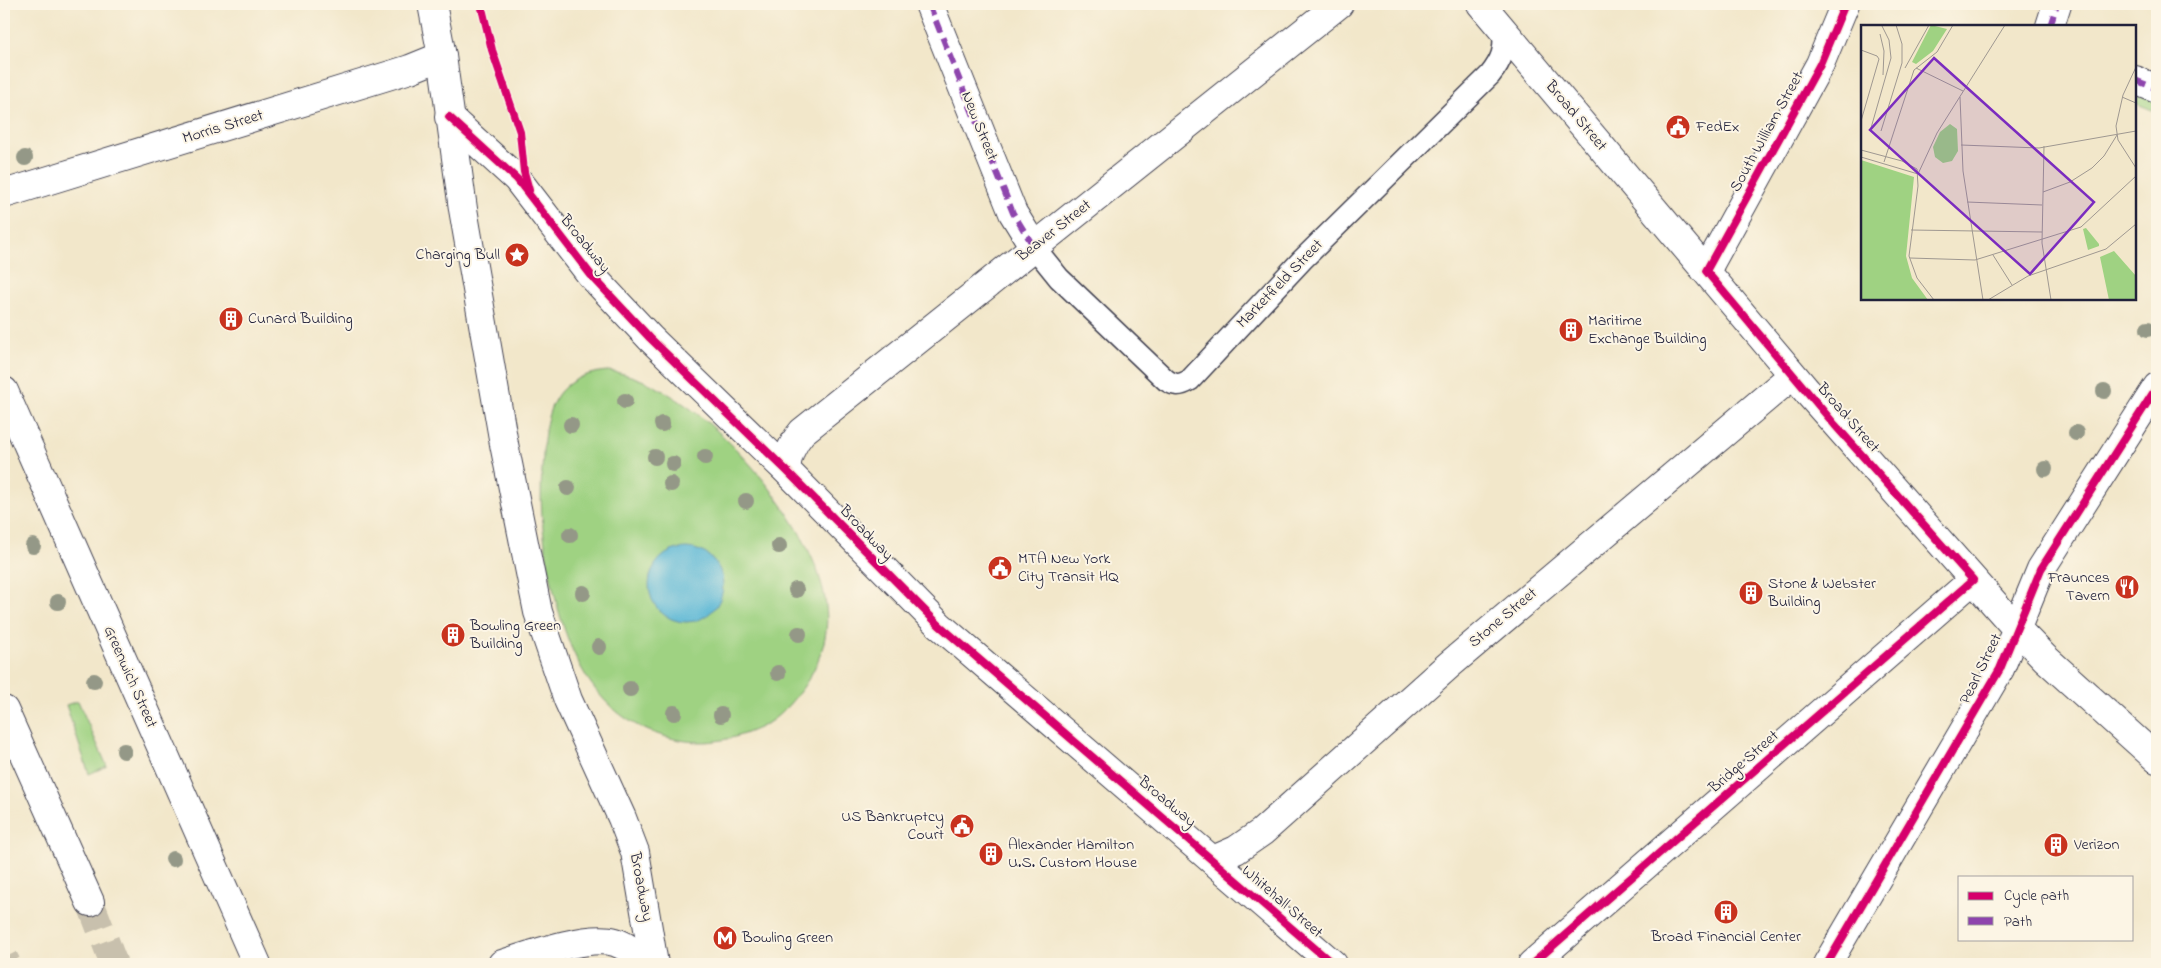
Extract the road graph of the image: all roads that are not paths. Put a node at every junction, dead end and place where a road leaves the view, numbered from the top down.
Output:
1 (432, 4) edge
2 (929, 4) edge
3 (1339, 4) edge
4 (1481, 4) edge
5 (1845, 4) edge
6 (2057, 4) edge
7 (2050, 25) edge
8 (1503, 30) junction
9 (442, 56) junction
10 (2136, 80) edge
11 (2157, 89) edge
12 (449, 117) junction
13 (4, 194) edge
14 (1034, 247) junction
15 (1706, 271) junction
16 (1793, 375) junction
17 (2157, 387) edge
18 (4, 391) edge
19 (786, 470) junction
20 (1973, 580) junction
21 (2016, 628) junction
22 (4, 710) edge
23 (2157, 759) edge
24 (1213, 860) junction
25 (90, 902) tunnel mouth
26 (256, 964) edge
27 (502, 964) edge
28 (647, 964) edge
29 (654, 964) edge
30 (1333, 964) edge
31 (1532, 964) edge
32 (1828, 964) edge

1 - 9 main road, Broadway
2 - 14 main road, New Street
3 - 14 main road, Beaver Street
4 - 8 main road, Broad Street
5 - 15 main road, South William Street
6 - 7 main road
8 - 14 lane, Marketfield Street
8 - 15 main road, Broad Street
9 - 12 main road, Broadway
9 - 13 main road, Morris Street
10 - 11 main road
12 - 19 main road, Broadway
12 - 29 main road, Broadway
14 - 19 main road, Beaver Street
15 - 16 main road, Broad Street
16 - 20 main road, Broad Street
16 - 24 main road, Stone Street
17 - 21 main road, Pearl Street
18 - 26 main road, Greenwich Street
19 - 24 main road, Broadway
20 - 21 main road, Broad Street
20 - 31 main road, Bridge Street
21 - 23 main road, Broad Street
21 - 32 main road, Pearl Street
22 - 25 main road
24 - 30 main road, Whitehall Street
27 - 28 main road

